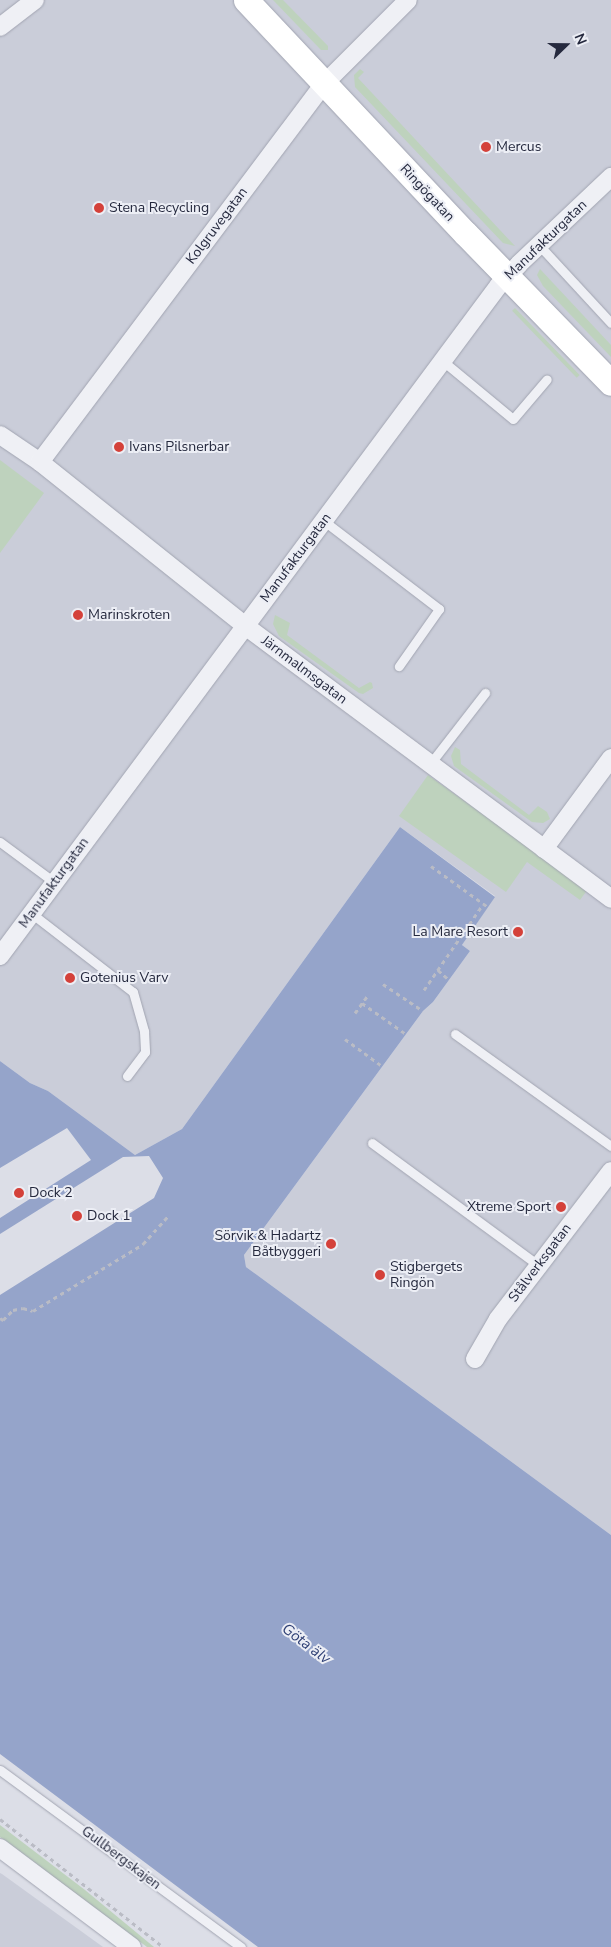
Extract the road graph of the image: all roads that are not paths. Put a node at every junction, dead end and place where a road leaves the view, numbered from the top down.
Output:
1 (35, 0) edge
2 (246, 0) edge
3 (408, 0) edge
4 (0, 27) edge
5 (325, 83) junction
6 (611, 177) edge
7 (539, 245) junction
8 (508, 276) junction
9 (611, 323) edge
10 (444, 362) junction
11 (547, 380) dead end
12 (611, 383) edge
13 (0, 435) edge
14 (40, 462) junction
15 (324, 521) junction
16 (244, 625) junction
17 (399, 666) dead end
18 (485, 693) dead end
19 (611, 758) edge
20 (430, 764) junction
21 (0, 842) edge
22 (544, 849) junction
23 (54, 882) junction
24 (610, 895) edge
25 (31, 913) junction
26 (0, 956) edge
27 (455, 1034) dead end
28 (127, 1076) dead end
29 (372, 1143) dead end
30 (611, 1146) edge
31 (611, 1171) edge
32 (538, 1265) junction
33 (475, 1359) dead end
34 (0, 1770) edge
35 (0, 1848) edge
36 (132, 1947) edge
37 (241, 1947) edge

1 - 4 street
2 - 5 street, Ringögatan
3 - 5 street, Kolgruvegatan
5 - 8 street, Ringögatan
5 - 14 street, Kolgruvegatan
6 - 7 street, Manufakturgatan
7 - 8 street, Manufakturgatan
7 - 9 lane
8 - 10 street, Manufakturgatan
8 - 12 street, Ringögatan
10 - 11 lane
10 - 15 street, Manufakturgatan
13 - 14 street, Järnmalmsgatan
14 - 16 street, Järnmalmsgatan
15 - 16 street, Manufakturgatan
15 - 17 lane
16 - 20 street, Järnmalmsgatan
16 - 23 street, Manufakturgatan
18 - 20 lane
19 - 22 street
20 - 22 street, Järnmalmsgatan
21 - 23 lane
22 - 24 street, Järnmalmsgatan
23 - 25 street, Manufakturgatan
25 - 26 street, Manufakturgatan
25 - 28 lane
27 - 30 lane
29 - 32 lane
31 - 32 street, Stålverksgatan
32 - 33 street, Stålverksgatan
34 - 37 lane, Gullbergskajen
35 - 36 street

